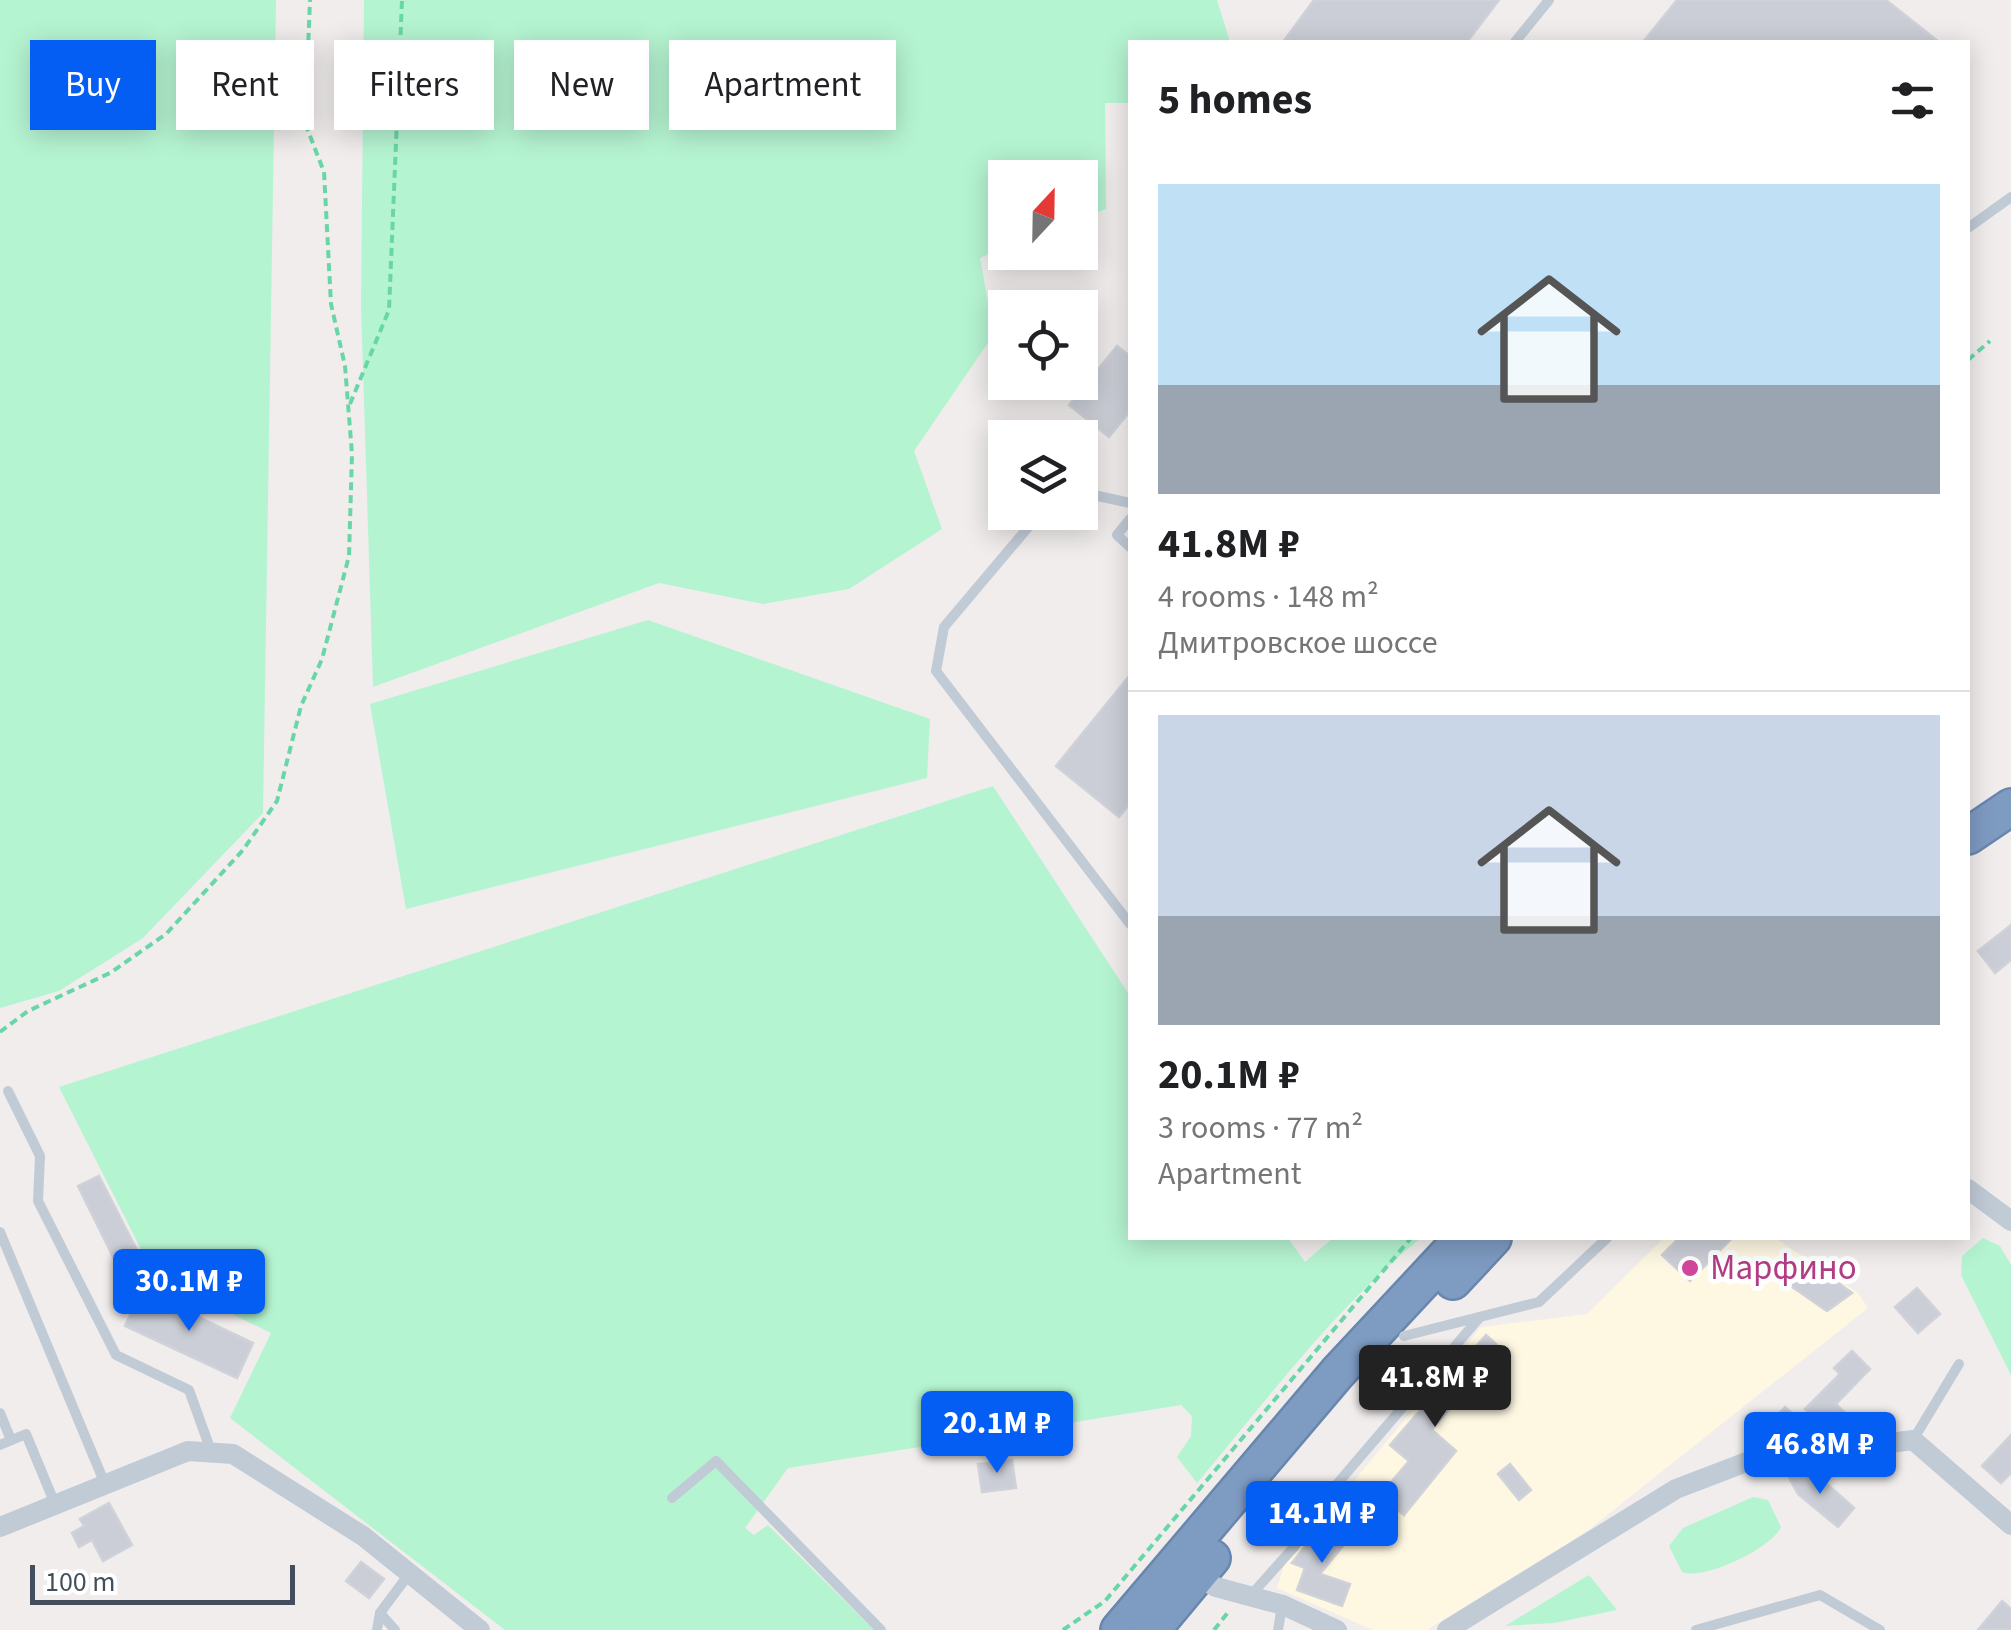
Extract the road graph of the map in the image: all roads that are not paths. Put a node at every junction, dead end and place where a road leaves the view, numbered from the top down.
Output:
1 (1549, 0) edge
2 (1516, 40) edge
3 (2011, 197) edge
4 (1970, 227) edge
5 (1098, 496) edge
6 (1128, 503) edge
7 (1128, 521) edge
8 (1026, 530) edge
9 (1128, 544) edge
10 (2011, 807) edge
11 (2011, 833) edge
12 (1970, 835) edge
13 (1970, 859) edge
14 (1128, 921) edge
15 (8, 1092) dead end
16 (1970, 1190) edge
17 (2011, 1221) edge
18 (0, 1232) edge
19 (1461, 1240) edge
20 (1491, 1240) edge
21 (1605, 1240) edge
22 (1480, 1316) junction
23 (1404, 1336) junction
24 (1959, 1364) dead end
25 (0, 1412) edge
26 (1913, 1440) junction
27 (6, 1442) edge
28 (210, 1450) junction
29 (105, 1484) junction
30 (672, 1498) dead end
31 (55, 1504) junction
32 (2011, 1525) edge
33 (0, 1528) edge
34 (410, 1574) junction
35 (1197, 1576) junction
36 (1252, 1594) junction
37 (1283, 1605) junction
38 (380, 1613) junction
39 (377, 1630) edge
40 (396, 1630) edge
41 (480, 1630) edge
42 (881, 1630) edge
43 (1119, 1630) edge
44 (1152, 1630) edge
45 (1278, 1630) edge
46 (1336, 1630) edge
47 (1447, 1630) edge
48 (1695, 1630) edge
49 (1880, 1630) edge

1 - 2 lane
3 - 4 lane
5 - 6 lane
7 - 9 lane
8 - 14 lane
10 - 12 highway
11 - 13 highway
15 - 28 lane
16 - 17 street
18 - 29 lane
19 - 43 highway
20 - 23 highway
21 - 22 lane
22 - 23 lane
22 - 36 lane
23 - 35 highway
24 - 26 lane
25 - 27 lane
26 - 32 street
26 - 47 street
27 - 31 lane
28 - 29 street
28 - 34 street
29 - 31 street
30 - 42 lane
31 - 33 street
34 - 38 lane
34 - 41 street
35 - 36 street
35 - 44 highway
36 - 37 street
37 - 45 lane
37 - 46 street
38 - 39 lane
38 - 40 lane
48 - 49 lane

